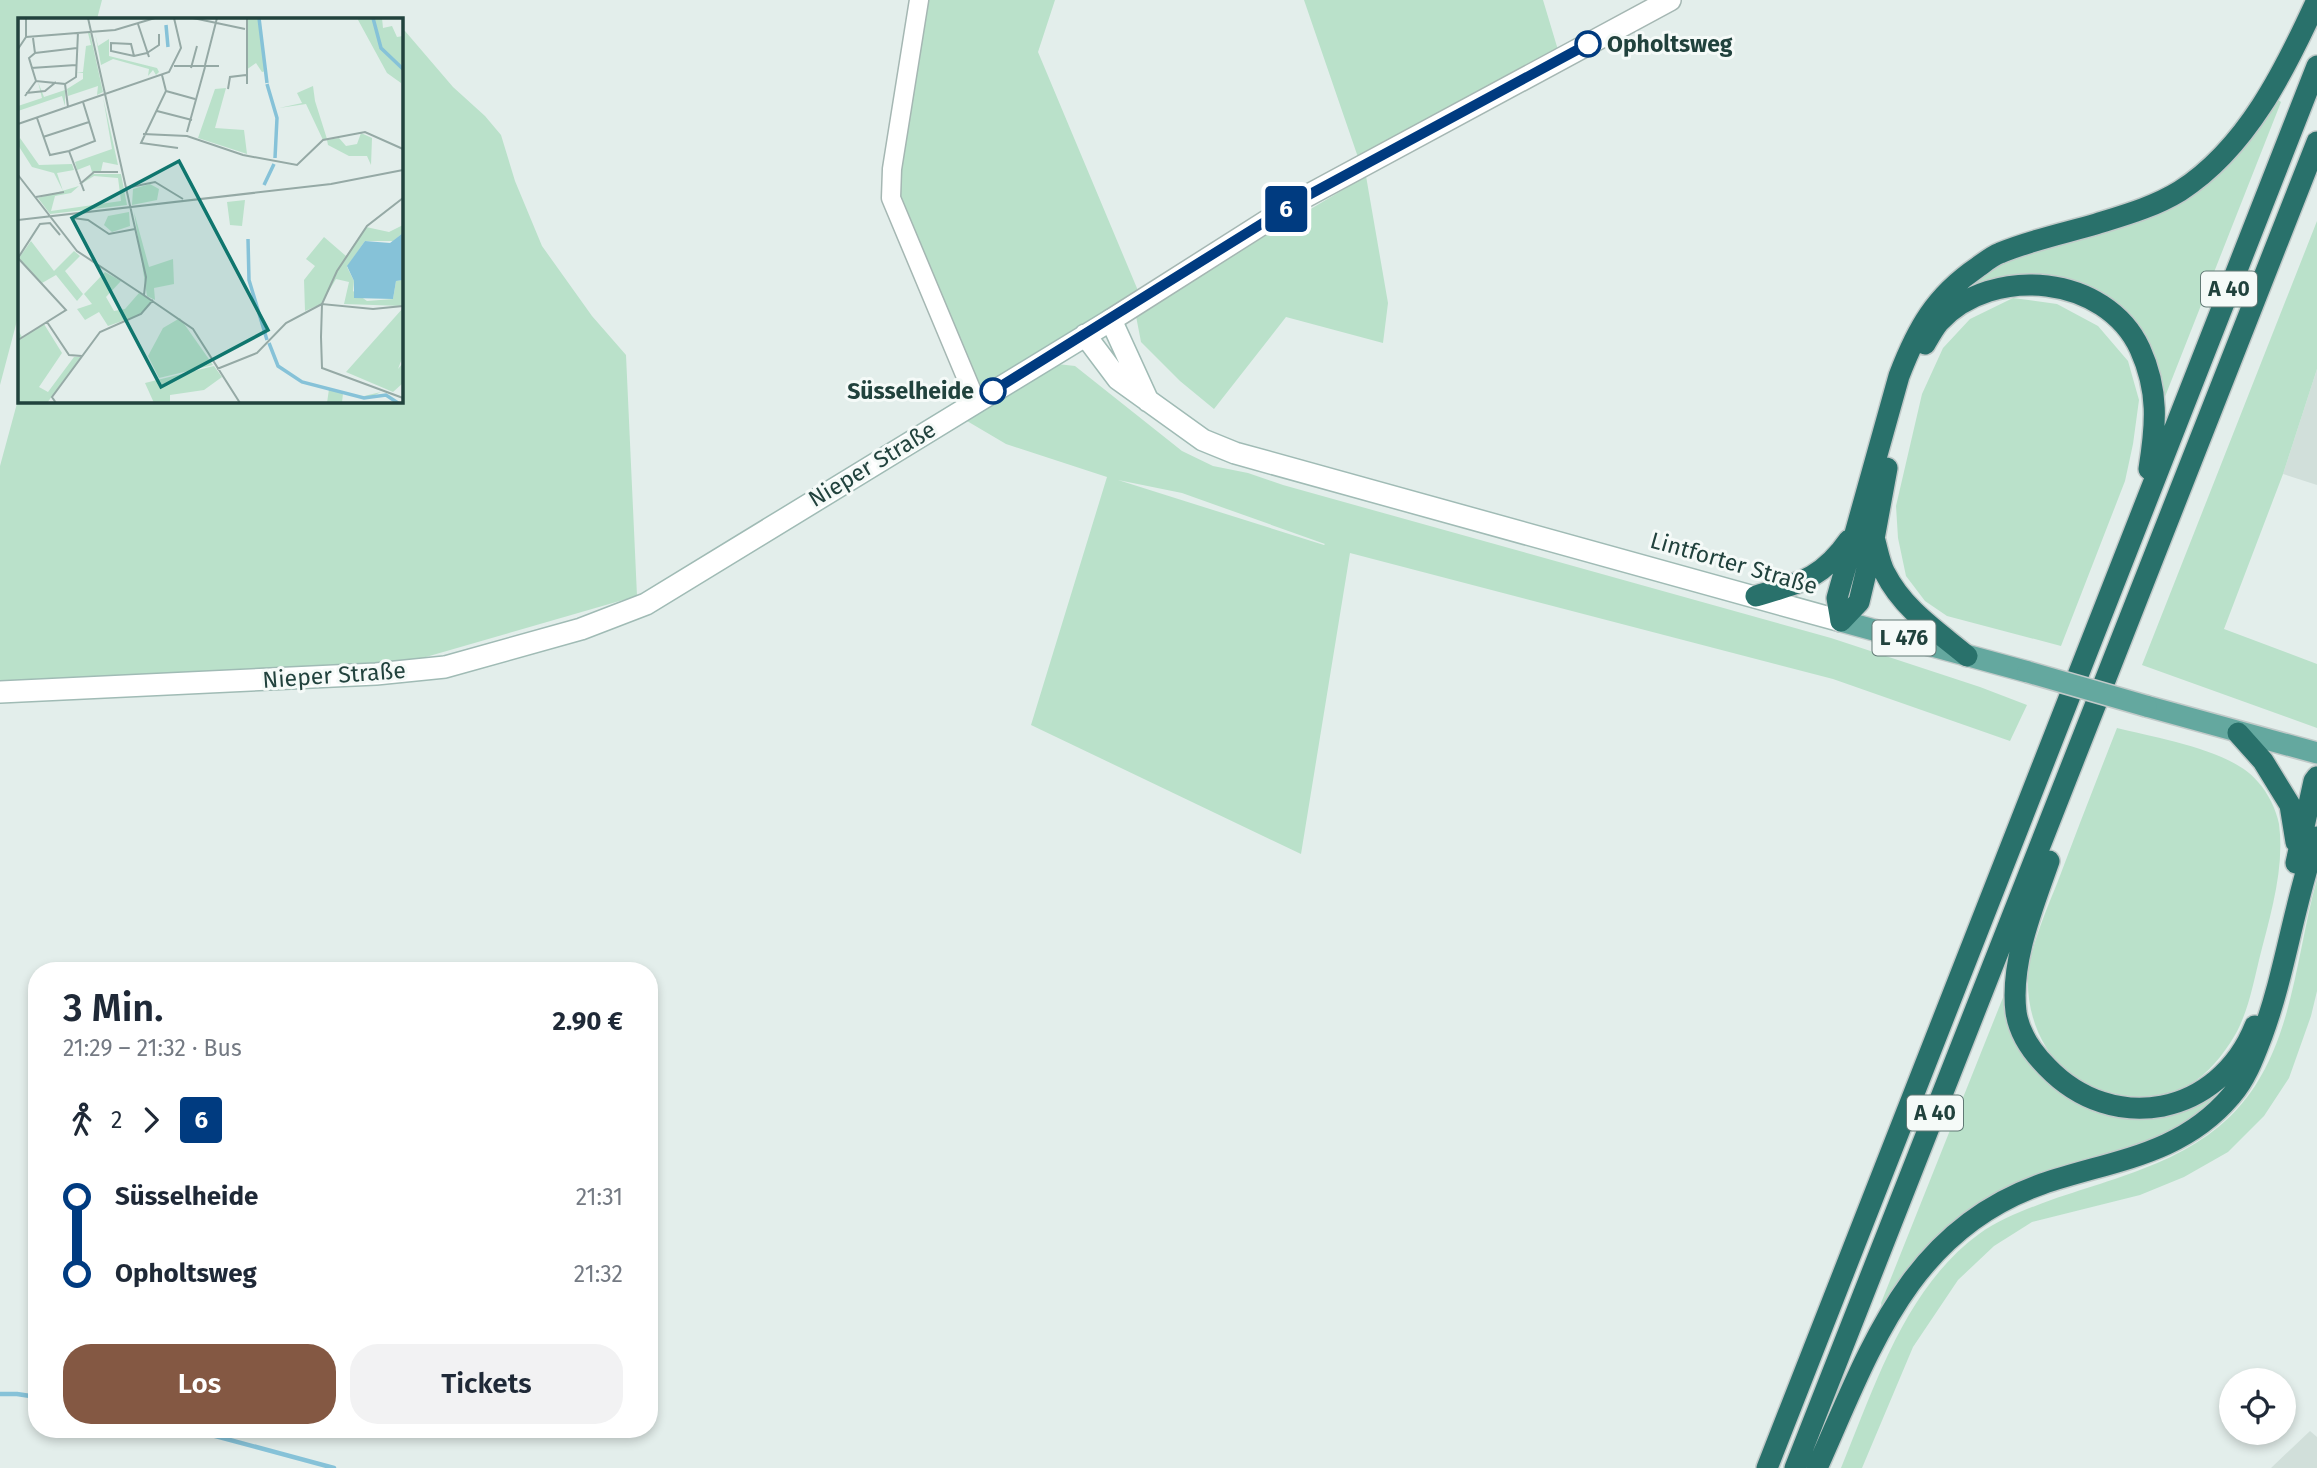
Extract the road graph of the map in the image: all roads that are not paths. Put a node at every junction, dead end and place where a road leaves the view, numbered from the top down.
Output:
1 (919, 0) edge
2 (1670, 0) edge
3 (2317, 0) edge
4 (2317, 66) edge
5 (2317, 142) edge
6 (1111, 320) junction
7 (1085, 335) junction
8 (976, 401) junction
9 (1148, 401) junction
10 (2142, 512) junction
11 (1866, 535) junction
12 (1756, 596) junction
13 (1841, 621) junction
14 (1967, 656) junction
15 (0, 692) edge
16 (2238, 733) junction
17 (2317, 753) edge
18 (2075, 758) junction
19 (2317, 777) edge
20 (2311, 847) edge
21 (1767, 1468) edge
22 (1795, 1468) edge
23 (1817, 1468) edge

1 - 8 street
2 - 6 main road, Nieper Straße
3 - 11 highway
4 - 10 highway, A 40
5 - 18 highway, A 40
6 - 7 main road, Nieper Straße
6 - 9 main road
7 - 8 main road, Nieper Straße
7 - 9 main road, Lintforter Straße / L 476
8 - 15 main road, Nieper Straße
9 - 12 main road, Lintforter Straße / L 476
10 - 11 highway
10 - 21 highway, A 40
11 - 12 highway
11 - 13 highway
11 - 14 highway
12 - 13 main road, Lintforter Straße / L 476
13 - 14 main road, Lintforter Straße / L 476
14 - 16 main road, Lintforter Straße / L 476, bridge
16 - 17 main road, Lintforter Straße / L 476
16 - 20 highway
18 - 20 highway
18 - 22 highway, A 40
19 - 20 highway
20 - 23 highway

